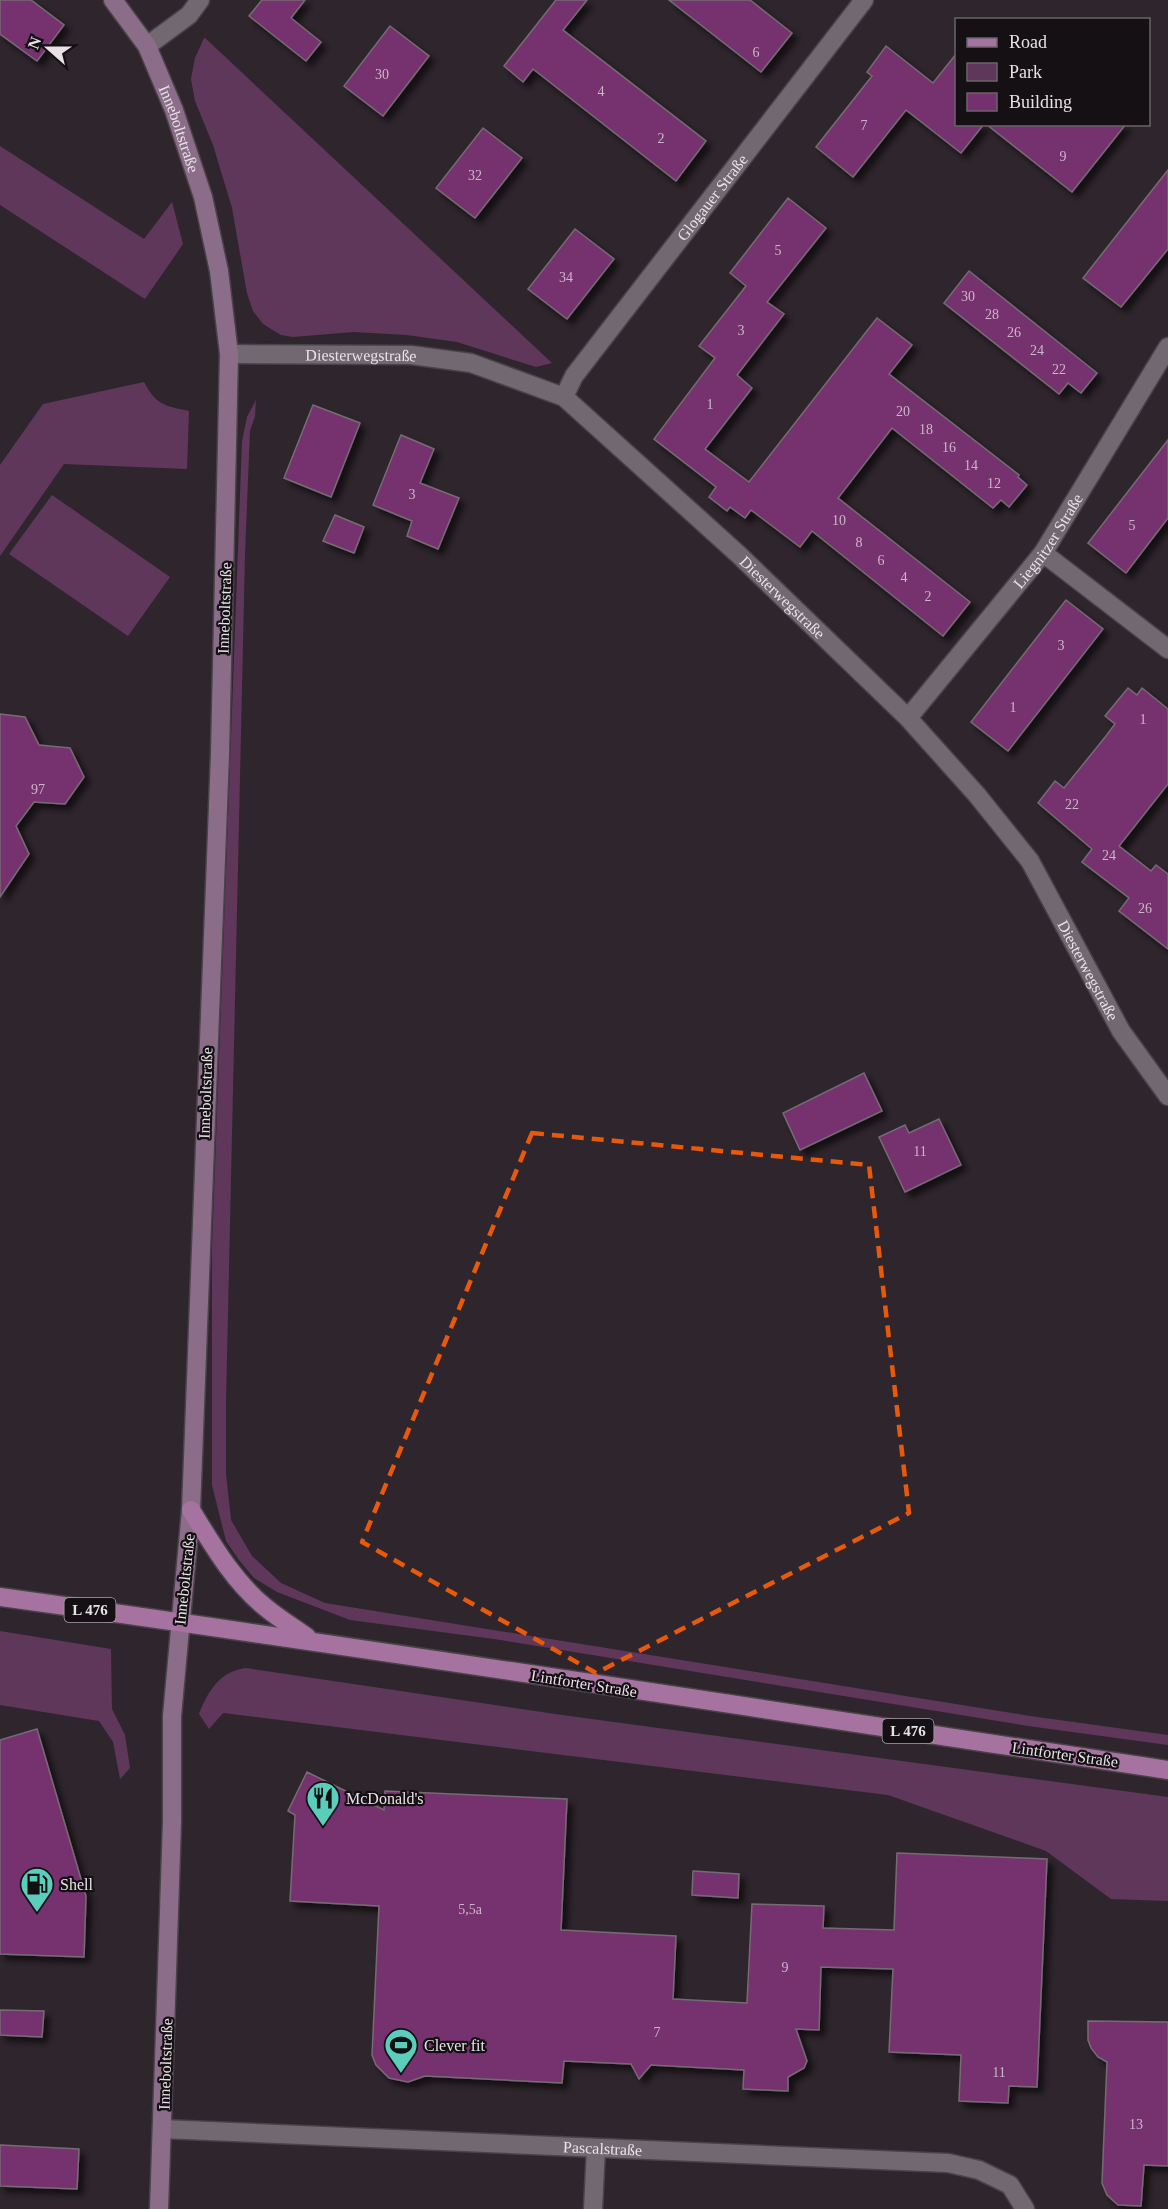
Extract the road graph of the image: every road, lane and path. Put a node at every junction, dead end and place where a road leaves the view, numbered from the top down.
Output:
1 (113, 0) edge
2 (200, 0) edge
3 (864, 0) edge
4 (147, 46) junction
5 (230, 354) junction
6 (1165, 359) edge
7 (564, 397) junction
8 (1043, 553) junction
9 (1168, 649) edge
10 (908, 718) junction
11 (1168, 1096) edge
12 (191, 1510) junction
13 (0, 1597) edge
14 (180, 1622) junction
15 (311, 1640) junction
16 (1168, 1770) edge
17 (162, 2129) junction
18 (596, 2148) junction
19 (159, 2209) edge
20 (593, 2209) edge
21 (1025, 2209) edge

1 - 4 street, Inneboltstraße
2 - 4 street
3 - 7 street, Glogauer Straße
4 - 5 street, Inneboltstraße
5 - 7 street, Diesterwegstraße
5 - 12 street, Inneboltstraße
6 - 8 street, Liegnitzer Straße
7 - 10 street, Diesterwegstraße
8 - 9 street
8 - 10 street, Liegnitzer Straße
10 - 11 street, Diesterwegstraße
12 - 14 street, Inneboltstraße
12 - 15 main road
13 - 14 main road, Lintforter Straße / L 476
14 - 15 main road, Lintforter Straße / L 476
14 - 17 street, Inneboltstraße
15 - 16 main road, Lintforter Straße / L 476
17 - 18 street, Pascalstraße
17 - 19 street, Inneboltstraße
18 - 20 street
18 - 21 street, Pascalstraße

